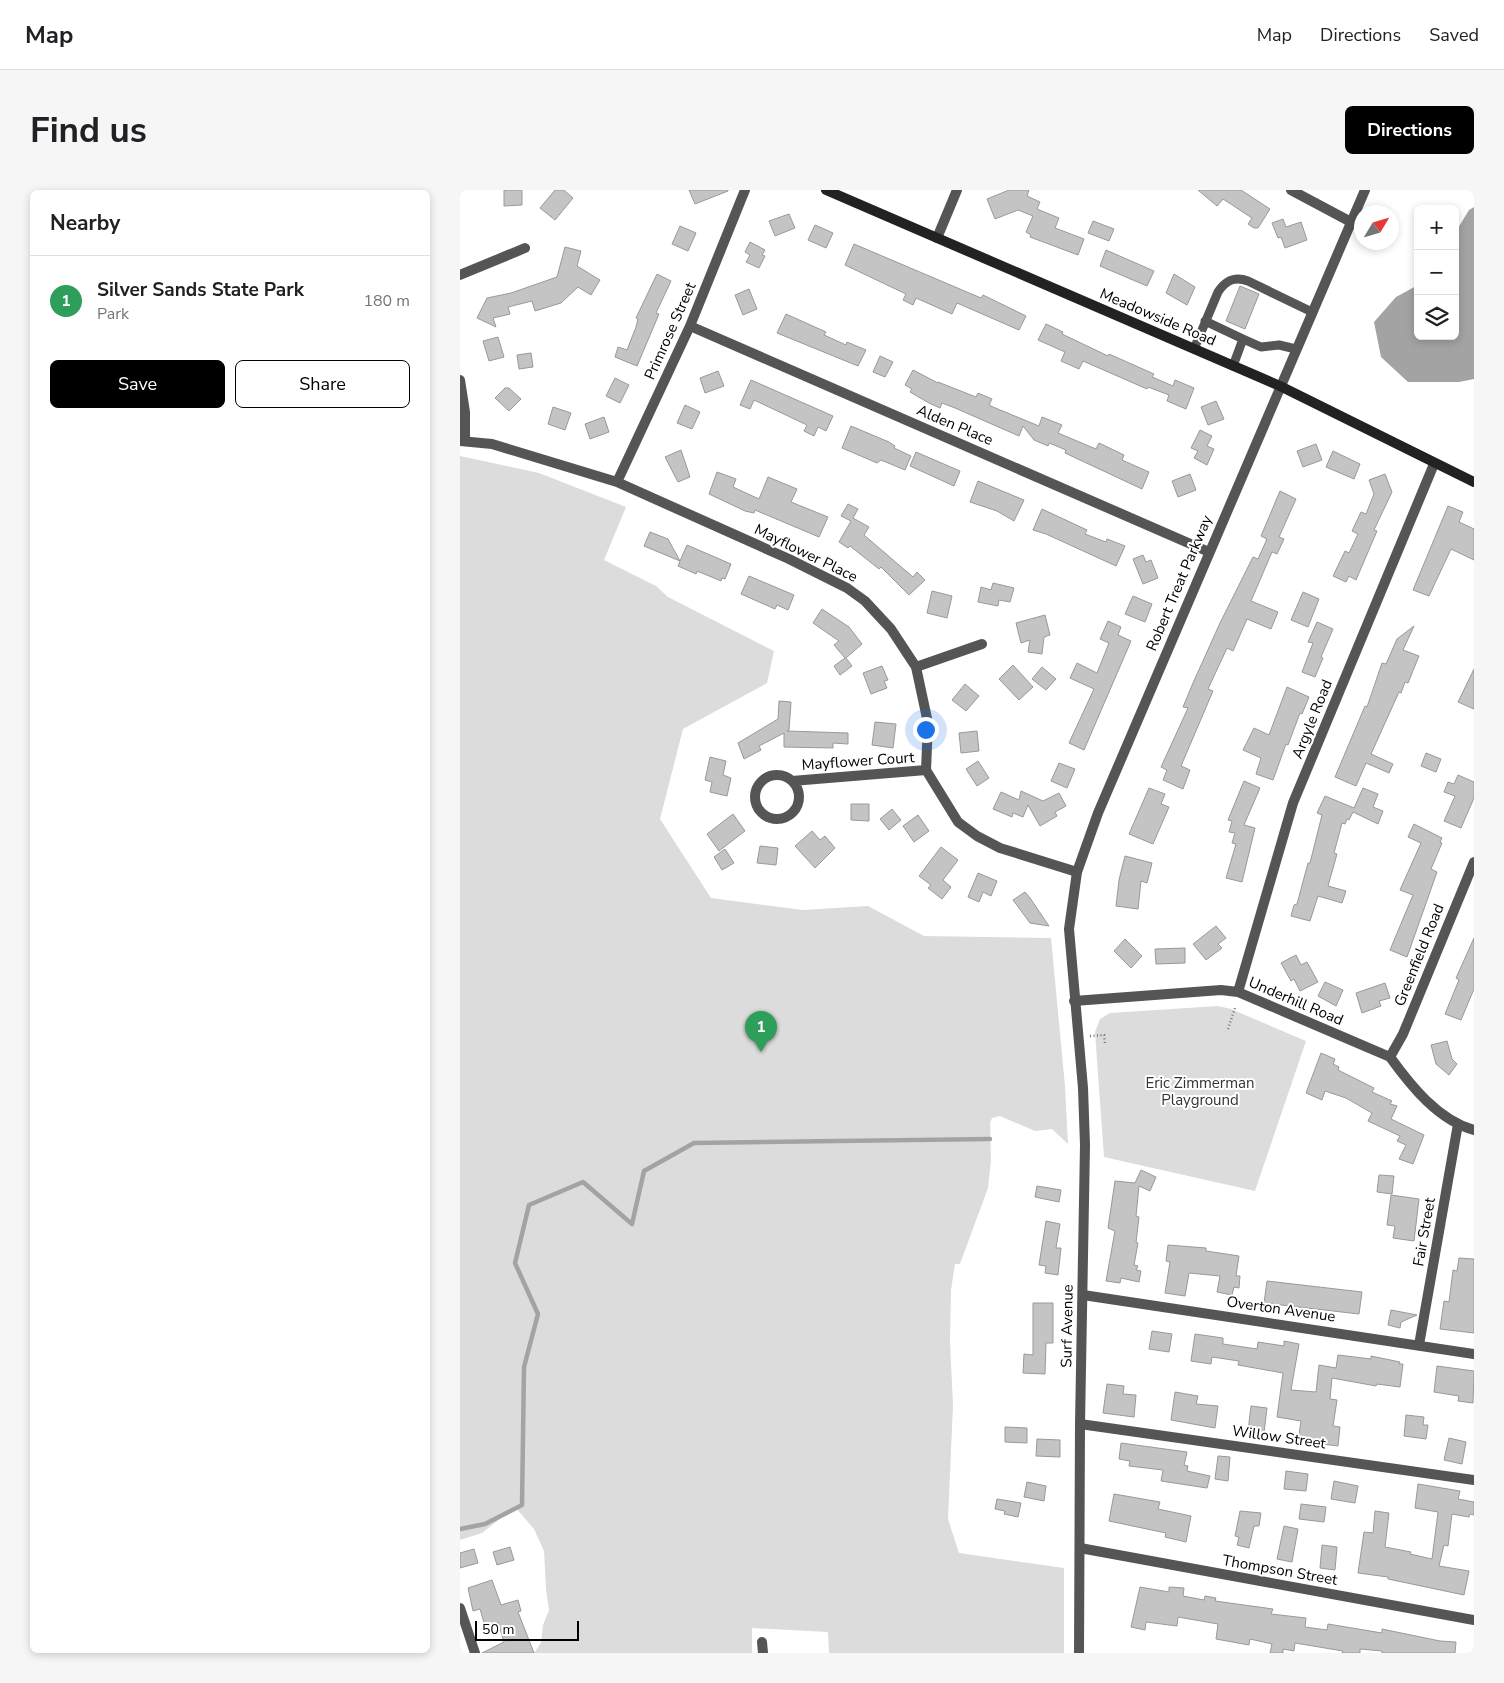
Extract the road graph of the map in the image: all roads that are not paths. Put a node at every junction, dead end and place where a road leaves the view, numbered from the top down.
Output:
1 (745, 190) edge
2 (826, 190) edge
3 (957, 190) edge
4 (1292, 190) edge
5 (1365, 190) edge
6 (1351, 222) junction
7 (937, 238) junction
8 (524, 248) dead end
9 (460, 275) edge
10 (1312, 312) junction
11 (1205, 321) junction
12 (690, 326) junction
13 (1243, 339) junction
14 (1194, 349) junction
15 (1296, 350) junction
16 (1233, 366) junction
17 (460, 380) edge
18 (1280, 386) junction
19 (463, 440) edge
20 (1434, 464) junction
21 (617, 482) junction
22 (1474, 482) edge
23 (1209, 552) junction
24 (982, 644) dead end
25 (916, 668) junction
26 (926, 770) junction
27 (792, 781) junction
28 (1474, 862) edge
29 (1077, 872) junction
30 (1238, 992) junction
31 (1074, 1001) junction
32 (1390, 1057) junction
33 (1458, 1124) junction
34 (1474, 1130) edge
35 (1083, 1295) junction
36 (1419, 1345) junction
37 (1474, 1354) edge
38 (1080, 1424) junction
39 (1474, 1480) edge
40 (1080, 1548) junction
41 (460, 1608) edge
42 (1474, 1620) edge
43 (762, 1642) dead end
44 (475, 1653) edge
45 (763, 1653) edge
46 (1080, 1653) edge

1 - 12 street, Primrose Street
2 - 7 main road, Meadowside Road
3 - 7 street
4 - 6 street
5 - 6 street, Robert Treat Parkway
6 - 10 street, Robert Treat Parkway
7 - 14 main road, Meadowside Road
8 - 9 street
10 - 11 lane
10 - 15 street, Robert Treat Parkway
11 - 13 lane
11 - 14 lane
12 - 21 street, Primrose Street
12 - 23 street, Alden Place
13 - 15 lane
13 - 16 lane
14 - 16 main road, Meadowside Road
15 - 18 street, Robert Treat Parkway
16 - 18 main road, Meadowside Road
17 - 19 street
18 - 20 main road, Meadowside Road
18 - 23 street, Robert Treat Parkway
19 - 21 street, Mayflower Place
20 - 22 main road, Meadowside Road
20 - 30 street, Argyle Road
21 - 25 street, Mayflower Place
23 - 29 street, Robert Treat Parkway
24 - 25 street
25 - 26 street, Mayflower Place
26 - 27 street, Mayflower Court
26 - 29 street
27 - 27 street, Mayflower Court
28 - 32 street, Greenfield Road
29 - 31 street, Robert Treat Parkway
30 - 31 street, Underhill Road
30 - 32 street, Underhill Road
31 - 35 street, Surf Avenue
32 - 33 street
33 - 34 street
33 - 36 street, Fair Street
35 - 36 street, Overton Avenue
35 - 38 street, Surf Avenue
36 - 37 street, Overton Avenue
38 - 39 street, Willow Street
38 - 40 street, Surf Avenue
40 - 42 street, Thompson Street
40 - 46 street, Surf Avenue
41 - 44 street
43 - 45 street

